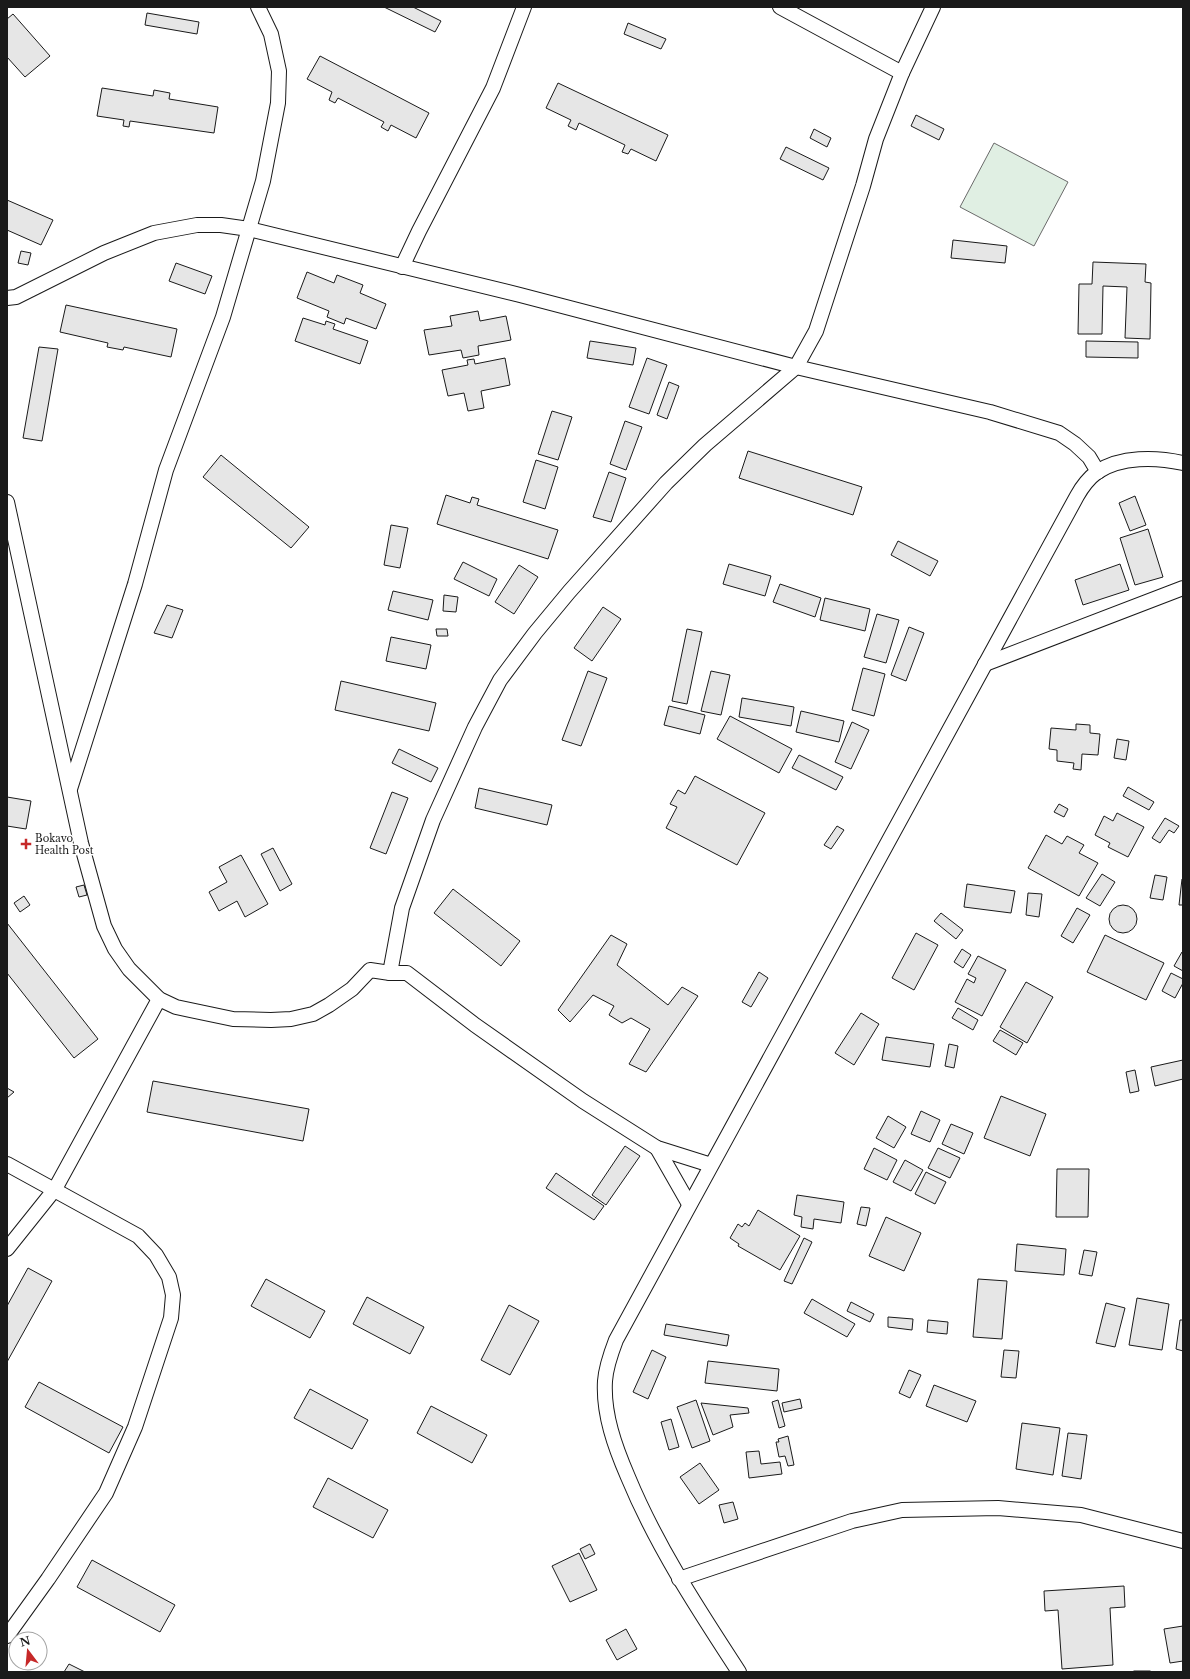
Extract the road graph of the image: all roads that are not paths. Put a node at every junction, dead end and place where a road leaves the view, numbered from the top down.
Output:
1 (258, 7) edge
2 (524, 7) edge
3 (780, 7) edge
4 (933, 7) edge
5 (902, 73) junction
6 (249, 229) junction
7 (402, 267) junction
8 (10, 301) edge
9 (796, 367) junction
10 (1183, 463) edge
11 (1098, 472) junction
12 (7, 502) edge
13 (9, 527) edge
14 (1183, 588) edge
15 (985, 664) junction
16 (70, 791) junction
17 (390, 973) junction
18 (159, 999) junction
19 (657, 1148) junction
20 (7, 1164) edge
21 (711, 1165) junction
22 (55, 1189) junction
23 (689, 1204) junction
24 (7, 1249) edge
25 (1183, 1541) edge
26 (679, 1579) junction
27 (7, 1636) edge
28 (738, 1672) edge

1 - 6 street
2 - 7 street
3 - 5 street
4 - 5 street
5 - 9 street
6 - 7 street
6 - 8 street
6 - 16 street
7 - 9 street
9 - 11 street
9 - 17 street
10 - 11 street
11 - 15 street
12 - 13 street
13 - 16 street
14 - 15 street
15 - 21 street
16 - 18 street
17 - 18 street
17 - 19 street
18 - 22 street
19 - 21 street
19 - 23 street
20 - 22 street
21 - 23 street
22 - 24 street
22 - 27 street
23 - 26 street
25 - 26 street
26 - 28 street

